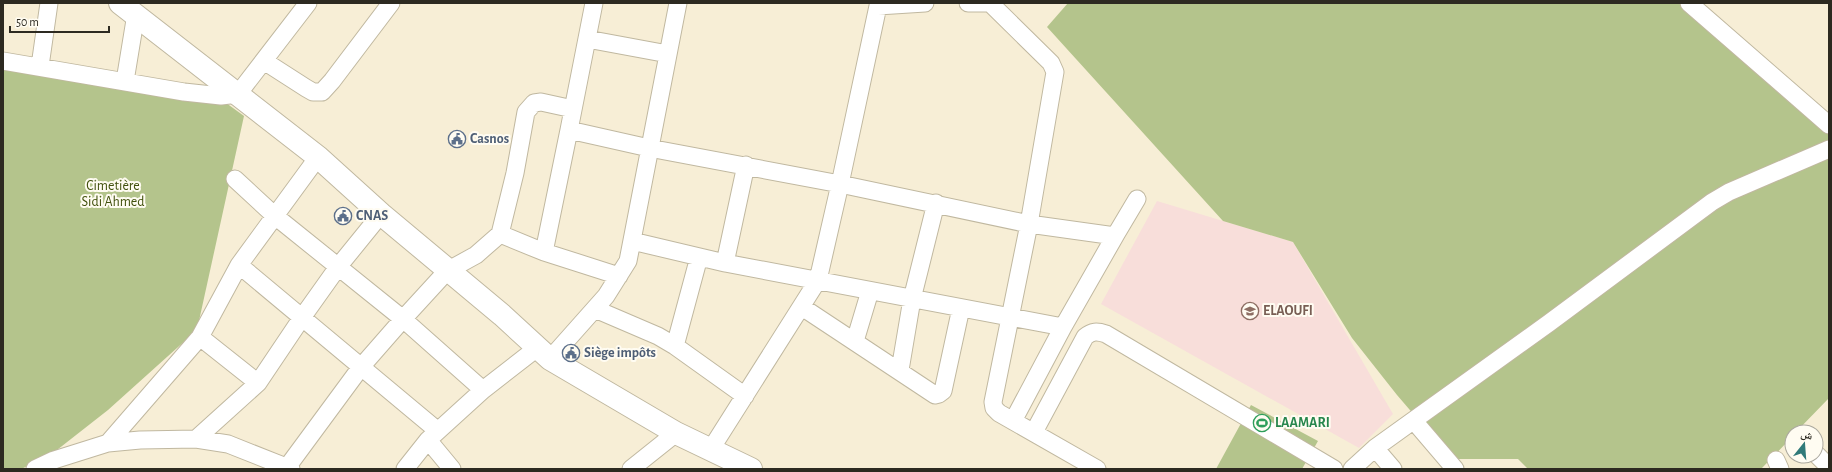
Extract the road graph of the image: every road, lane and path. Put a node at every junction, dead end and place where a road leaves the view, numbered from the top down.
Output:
1 (49, 3) edge
2 (308, 3) edge
3 (391, 3) edge
4 (594, 3) edge
5 (678, 3) edge
6 (925, 3) edge
7 (968, 3) edge
8 (991, 3) edge
9 (1689, 3) edge
10 (878, 5) edge
11 (121, 6) edge
12 (587, 39) junction
13 (668, 54) junction
14 (3, 61) edge
15 (264, 61) junction
16 (40, 66) junction
17 (125, 81) junction
18 (238, 94) junction
19 (573, 109) junction
20 (1829, 125) edge
21 (569, 130) junction
22 (649, 148) junction
23 (1829, 150) edge
24 (318, 157) junction
25 (746, 165) junction
26 (235, 179) dead end
27 (840, 184) junction
28 (1138, 199) dead end
29 (936, 204) junction
30 (381, 214) junction
31 (275, 216) junction
32 (1029, 224) junction
33 (500, 234) junction
34 (1115, 236) junction
35 (632, 241) junction
36 (544, 252) junction
37 (699, 257) junction
38 (725, 264) junction
39 (238, 265) junction
40 (338, 268) junction
41 (447, 271) junction
42 (619, 276) junction
43 (818, 280) junction
44 (870, 291) junction
45 (912, 299) junction
46 (802, 307) junction
47 (961, 308) junction
48 (595, 309) junction
49 (1009, 317) junction
50 (301, 318) junction
51 (403, 319) junction
52 (1063, 327) junction
53 (200, 337) junction
54 (855, 341) junction
55 (675, 346) junction
56 (543, 353) junction
57 (361, 367) junction
58 (900, 370) junction
59 (258, 383) junction
60 (482, 390) junction
61 (745, 396) junction
62 (1013, 421) junction
63 (1414, 421) junction
64 (1034, 432) junction
65 (676, 433) junction
66 (433, 435) junction
67 (196, 439) junction
68 (108, 443) junction
69 (1375, 448) junction
70 (711, 449) junction
71 (289, 468) edge
72 (36, 469) edge
73 (405, 469) edge
74 (452, 469) edge
75 (631, 469) edge
76 (751, 469) edge
77 (1097, 469) edge
78 (1334, 469) edge
79 (1352, 469) edge
80 (1393, 469) edge
81 (1455, 469) edge

1 - 16 street
2 - 15 street
3 - 15 street
4 - 12 street
5 - 13 street
6 - 10 street
7 - 8 street
8 - 32 street
9 - 20 street
10 - 27 street
11 - 17 street
11 - 18 main road
12 - 13 street
12 - 19 street
13 - 22 street
14 - 16 street
15 - 18 street
16 - 17 street
17 - 18 street
18 - 24 main road
19 - 21 street
19 - 33 street
21 - 22 street
21 - 36 street
22 - 25 street
22 - 35 street
23 - 63 street
24 - 30 main road
24 - 31 street
25 - 27 street
25 - 38 street
26 - 31 street
27 - 29 street
27 - 43 street
28 - 34 street
29 - 32 street
29 - 45 street
30 - 40 street
30 - 41 main road
31 - 39 street
31 - 40 street
32 - 34 street
32 - 49 street
33 - 36 street
33 - 41 street
34 - 52 street
35 - 37 street
35 - 42 street
36 - 42 street
37 - 38 street
37 - 55 street
38 - 43 street
39 - 50 street
39 - 53 street
40 - 50 street
40 - 51 street
41 - 51 street
41 - 56 main road
42 - 48 street
43 - 44 street
43 - 46 street
44 - 45 street
44 - 54 street
45 - 47 street
45 - 58 street
46 - 54 street
46 - 61 street
47 - 49 street
47 - 58 street
48 - 55 street
48 - 56 street
49 - 52 street
49 - 62 street
50 - 57 street
50 - 59 street
51 - 57 street
51 - 60 street
52 - 62 street
53 - 59 street
53 - 68 street
54 - 58 street
55 - 61 street
56 - 60 street
56 - 65 main road
57 - 66 street
57 - 71 street
59 - 67 street
60 - 66 street
61 - 70 street
62 - 64 street
63 - 69 street
63 - 81 street
64 - 77 street
64 - 78 street
65 - 70 main road
65 - 75 street
66 - 73 street
66 - 74 street
67 - 68 street
67 - 71 street
68 - 72 street
69 - 79 street
69 - 80 street
70 - 76 main road

